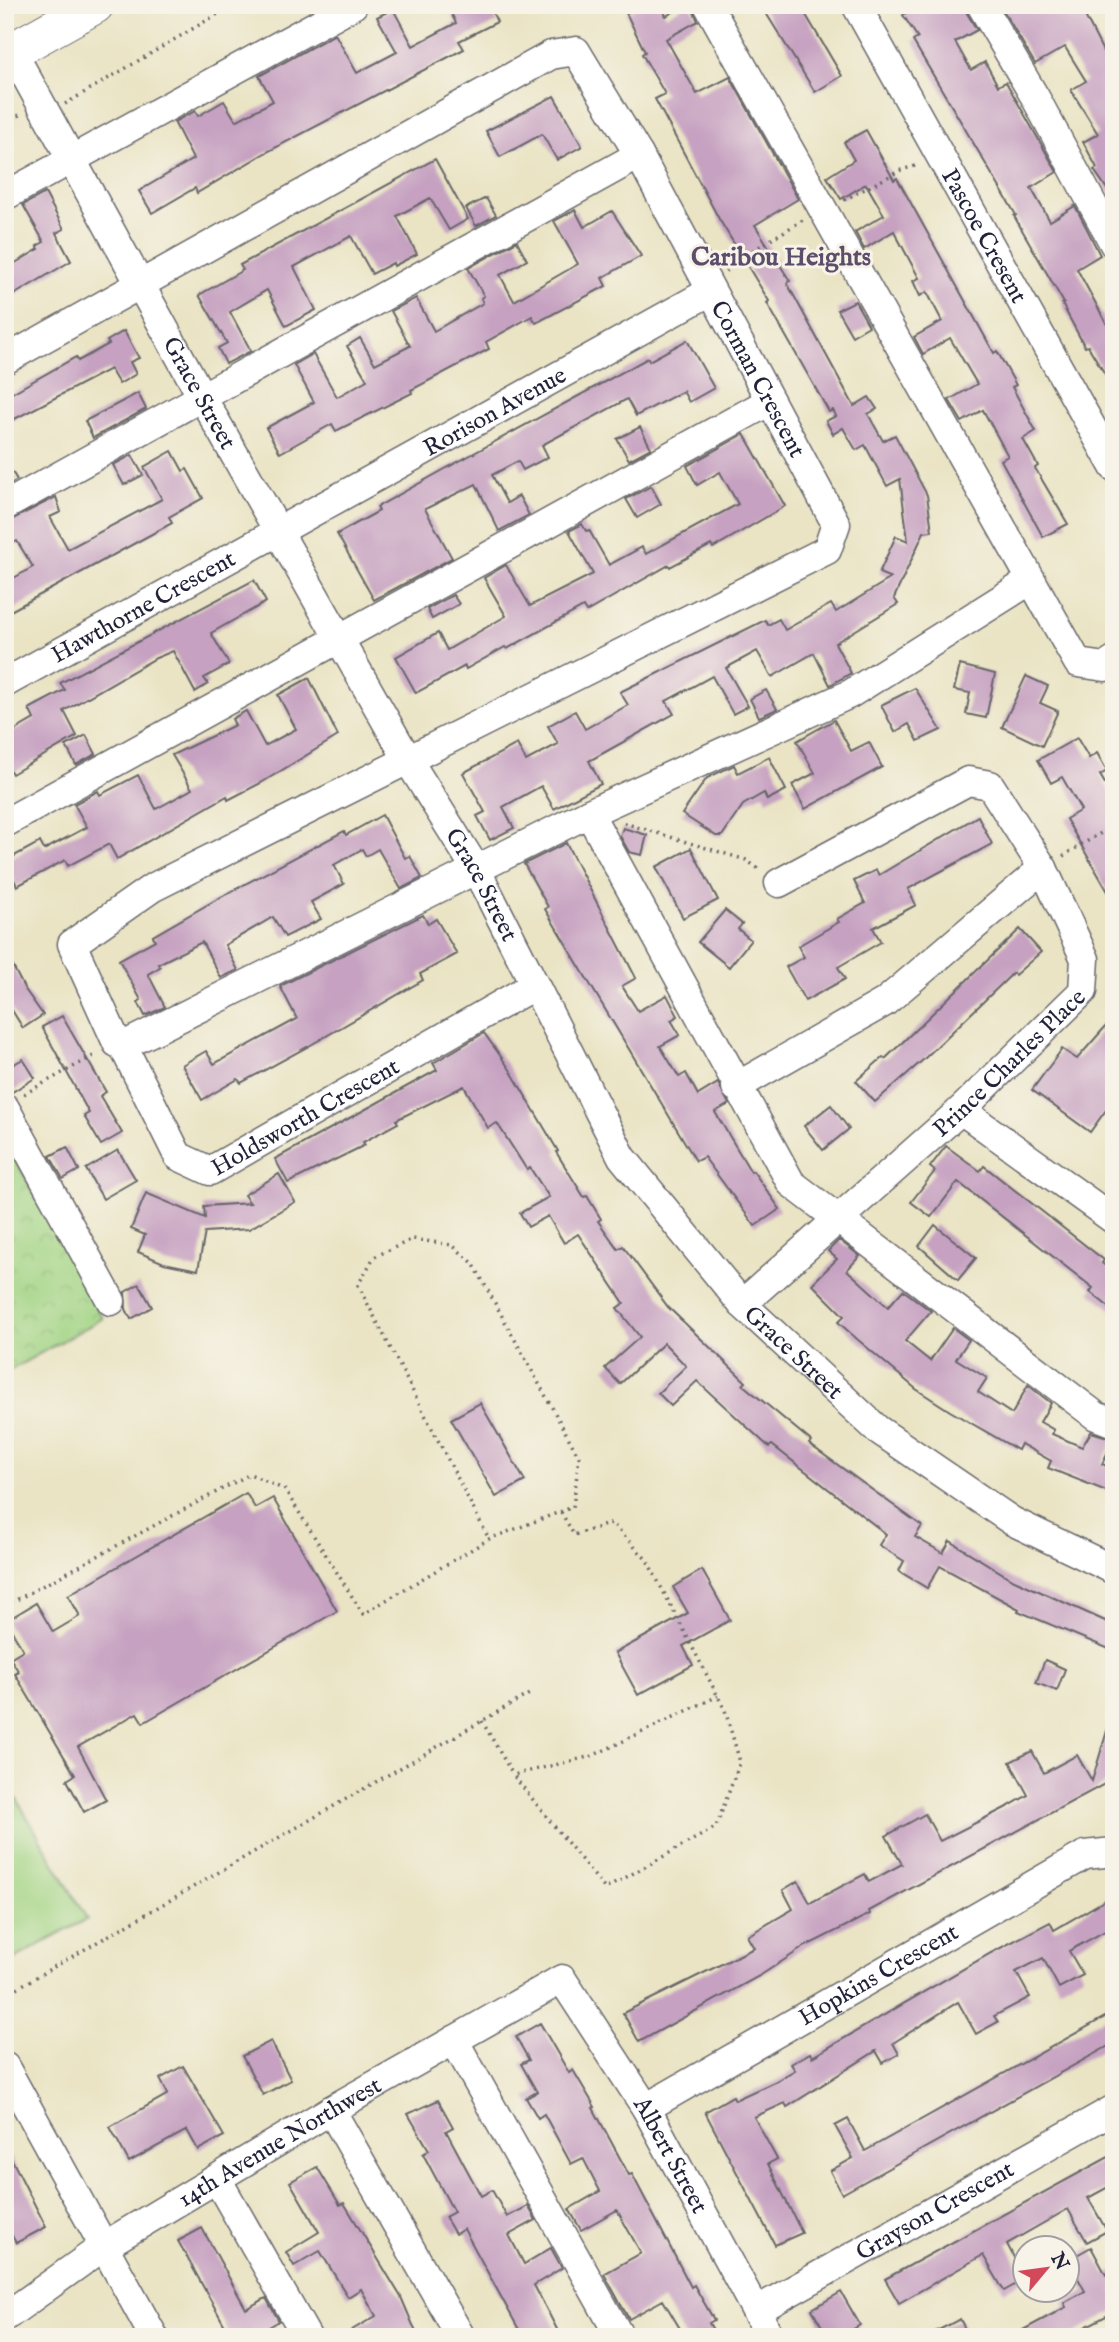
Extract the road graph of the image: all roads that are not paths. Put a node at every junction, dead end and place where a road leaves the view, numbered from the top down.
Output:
1 (95, 5) edge
2 (354, 5) edge
3 (708, 5) edge
4 (856, 5) edge
5 (981, 5) edge
6 (8, 53) edge
7 (639, 155) junction
8 (71, 159) junction
9 (5, 196) edge
10 (1114, 244) edge
11 (141, 287) junction
12 (711, 291) junction
13 (5, 360) edge
14 (203, 399) junction
15 (770, 401) junction
16 (1114, 467) edge
17 (5, 506) edge
18 (279, 531) junction
19 (1031, 579) junction
20 (340, 639) junction
21 (1114, 661) edge
22 (5, 683) edge
23 (408, 760) junction
24 (589, 813) junction
25 (5, 823) edge
26 (1043, 868) junction
27 (476, 869) junction
28 (779, 883) road end
29 (533, 986) junction
30 (120, 1045) junction
31 (736, 1087) junction
32 (11, 1103) edge
33 (961, 1110) junction
34 (1114, 1220) edge
35 (840, 1221) junction
36 (111, 1301) dead end
37 (742, 1304) junction
38 (1114, 1423) edge
39 (1114, 1570) edge
40 (1114, 1852) edge
41 (562, 1979) joint
42 (454, 2040) junction
43 (5, 2067) edge
44 (646, 2108) junction
45 (1114, 2109) edge
46 (331, 2110) junction
47 (217, 2179) junction
48 (104, 2246) junction
49 (756, 2311) junction
50 (5, 2317) edge
51 (154, 2337) edge
52 (307, 2337) edge
53 (461, 2337) edge
54 (620, 2337) edge
55 (770, 2337) edge

1 - 6 main road
2 - 8 street
3 - 19 street
4 - 16 street, Pascoe Cresent
5 - 10 street
6 - 8 street, Grace Street
7 - 11 street, Corman Crescent
7 - 12 street, Corman Crescent
7 - 14 street
8 - 9 street
8 - 11 street, Grace Street
11 - 13 street
11 - 14 street, Grace Street
12 - 15 street, Corman Crescent
12 - 18 street, Rorison Avenue
14 - 17 street
14 - 18 street, Grace Street
15 - 20 street
15 - 23 street, Corman Crescent
18 - 20 street, Grace Street
18 - 22 street, Hawthorne Crescent
19 - 21 street
19 - 24 street
20 - 23 street, Grace Street
20 - 25 street
23 - 27 street, Grace Street
23 - 30 street, Holdsworth Crescent
24 - 27 street
24 - 31 street
26 - 28 street, Prince Charles Place
26 - 31 street
26 - 33 street, Prince Charles Place
27 - 29 street, Grace Street
27 - 30 street
29 - 30 street, Holdsworth Crescent
29 - 37 street, Grace Street
31 - 35 street
32 - 36 street
33 - 34 street
33 - 35 street, Prince Charles Place
35 - 37 street, Prince Charles Place
35 - 38 street
37 - 39 street, Grace Street
40 - 44 street, Hopkins Crescent
41 - 42 street, 14th Avenue Northwest
41 - 44 street, Albert Street
42 - 46 street, 14th Avenue Northwest
42 - 54 street
43 - 48 street
44 - 49 street, Albert Street
45 - 49 street, Grayson Crescent
46 - 47 street, 14th Avenue Northwest
46 - 53 street
47 - 48 street, 14th Avenue Northwest
47 - 52 street
48 - 50 street, 14th Avenue Northwest
48 - 51 street
49 - 55 street, Albert Street

